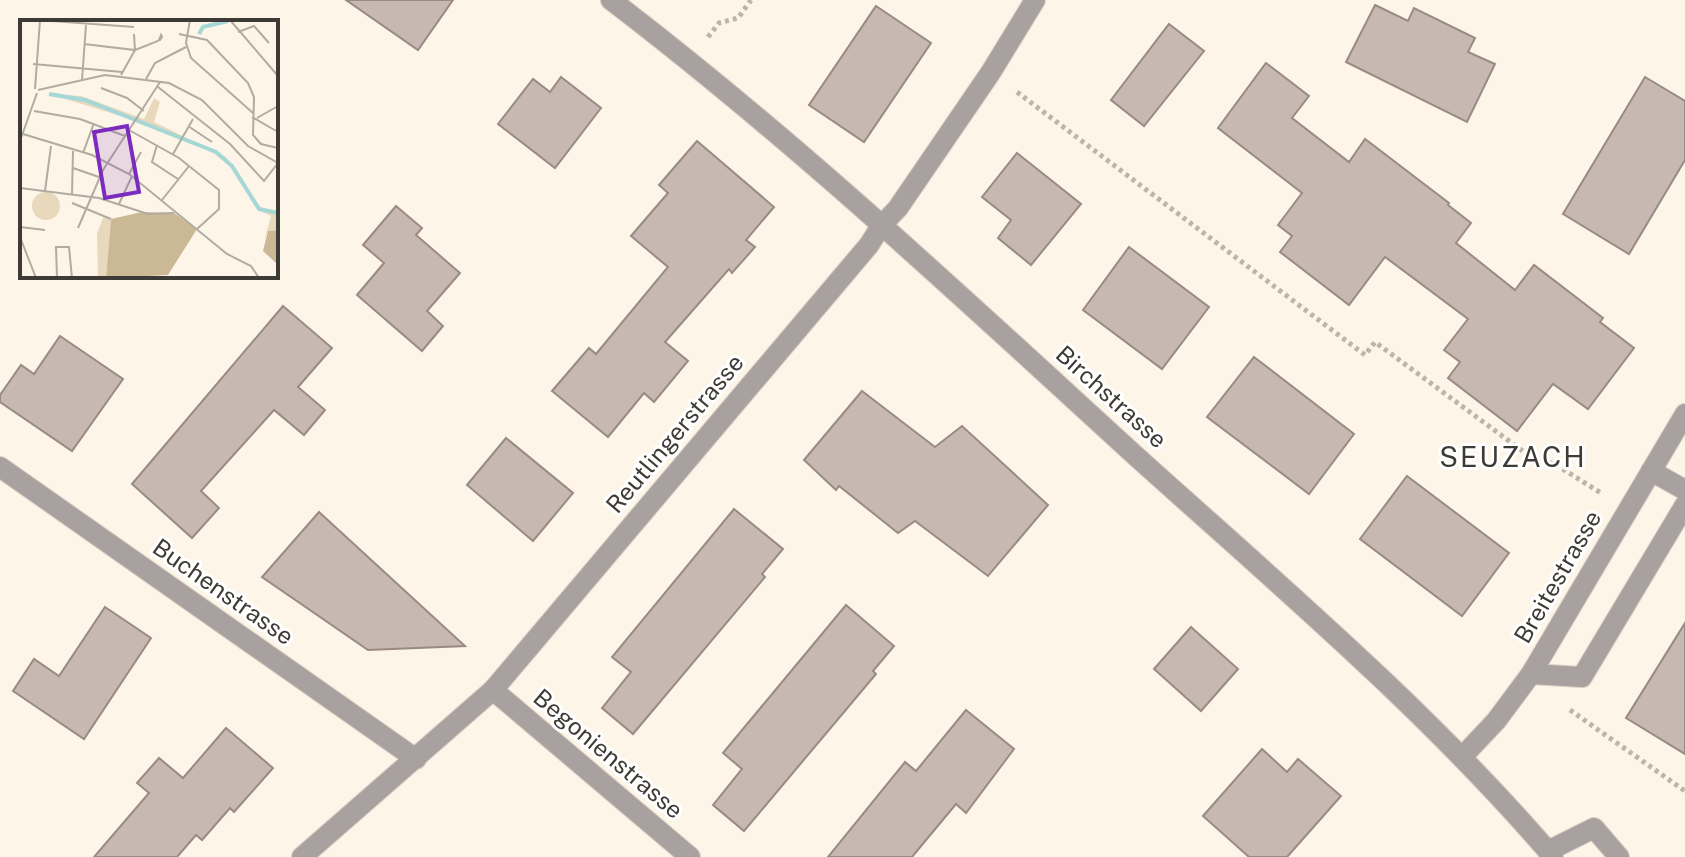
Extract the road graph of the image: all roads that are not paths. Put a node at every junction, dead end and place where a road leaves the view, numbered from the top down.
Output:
1 (611, 0) edge
2 (1035, 0) edge
3 (881, 226) junction
4 (1685, 414) edge
5 (0, 467) edge
6 (1651, 471) junction
7 (1685, 490) edge
8 (1685, 505) edge
9 (1531, 674) junction
10 (493, 690) junction
11 (1462, 757) junction
12 (416, 759) junction
13 (1551, 854) edge
14 (302, 857) edge
15 (690, 857) edge
16 (1619, 857) edge

1 - 3 street, Birchstrasse
2 - 3 street, Reutlingerstrasse
3 - 10 street, Reutlingerstrasse
3 - 11 street, Birchstrasse
4 - 6 street, Breitestrasse
5 - 12 street, Buchenstrasse
6 - 7 street
6 - 9 street, Breitestrasse
8 - 9 street
9 - 11 street, Breitestrasse
10 - 12 street, Reutlingerstrasse
10 - 15 street, Begonienstrasse
11 - 13 street, Birchstrasse
12 - 14 street, Reutlingerstrasse
13 - 16 street

